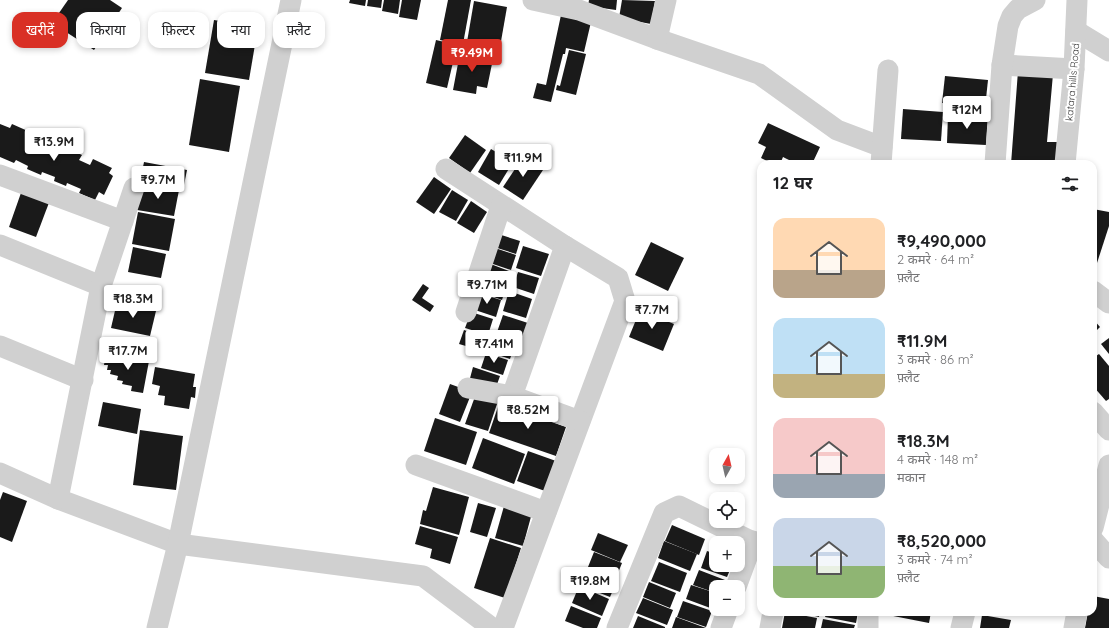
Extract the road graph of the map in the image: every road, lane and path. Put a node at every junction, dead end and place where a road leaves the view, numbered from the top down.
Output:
1 (292, 0) edge
2 (534, 0) edge
3 (666, 0) edge
4 (1035, 0) edge
5 (1077, 0) edge
6 (580, 5) edge
7 (1076, 31) junction
8 (657, 39) junction
9 (1109, 51) edge
10 (1002, 65) junction
11 (1074, 69) junction
12 (888, 70) dead end
13 (881, 155) edge
14 (995, 160) edge
15 (1065, 160) edge
16 (446, 169) dead end
17 (0, 175) edge
18 (134, 188) dead end
19 (501, 206) junction
20 (123, 221) junction
21 (0, 245) edge
22 (565, 246) junction
23 (101, 286) junction
24 (1097, 294) edge
25 (1109, 303) edge
26 (466, 312) dead end
27 (0, 346) edge
28 (83, 380) junction
29 (468, 388) dead end
30 (512, 396) junction
31 (1097, 416) edge
32 (580, 421) junction
33 (1109, 430) edge
34 (416, 465) dead end
35 (1109, 465) edge
36 (0, 473) edge
37 (58, 499) junction
38 (546, 512) junction
39 (1097, 512) edge
40 (757, 543) edge
41 (178, 544) junction
42 (1097, 544) edge
43 (1109, 558) edge
44 (739, 580) edge
45 (725, 616) edge
46 (772, 616) edge
47 (963, 616) edge
48 (1076, 616) edge
49 (157, 628) edge
50 (492, 628) edge
51 (503, 628) edge
52 (617, 628) edge
53 (721, 628) edge
54 (770, 628) edge
55 (961, 628) edge
56 (1074, 628) edge

1 - 41 street
2 - 6 street
3 - 8 street
4 - 10 street
5 - 7 street, katara hills Road
6 - 8 street
7 - 9 street
7 - 11 street, katara hills Road
8 - 13 street
10 - 11 street
10 - 14 street
11 - 15 street, katara hills Road
12 - 13 street
16 - 19 street
17 - 20 street
18 - 20 street
19 - 22 street
19 - 26 street
20 - 23 street
21 - 23 street
22 - 30 street
22 - 32 street
23 - 28 street
24 - 25 street
27 - 28 street
28 - 37 street
29 - 30 street
30 - 32 street
31 - 33 street
32 - 38 street
34 - 38 street
35 - 39 street
36 - 37 street
37 - 41 street
38 - 51 street
40 - 44 street
40 - 52 street
41 - 49 street
41 - 50 street
42 - 43 street
45 - 53 street
46 - 54 street
47 - 55 street
48 - 56 street

